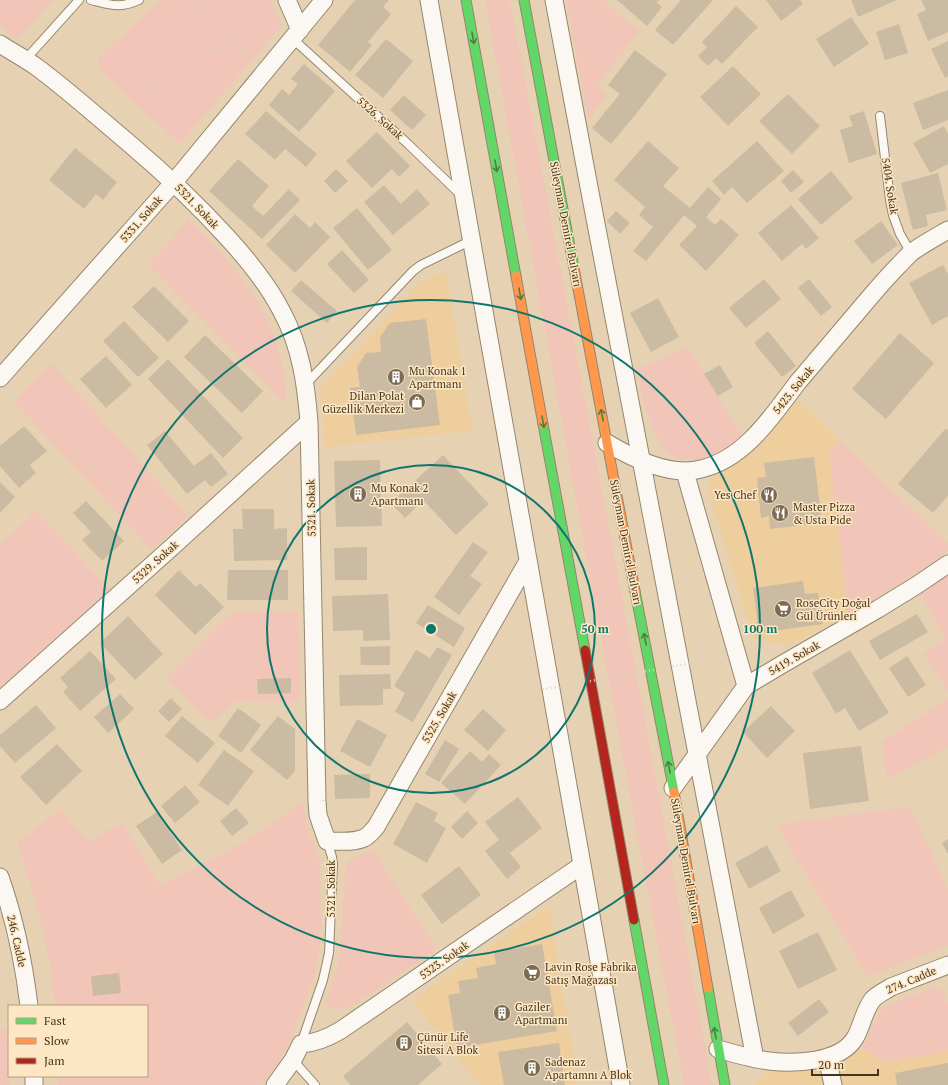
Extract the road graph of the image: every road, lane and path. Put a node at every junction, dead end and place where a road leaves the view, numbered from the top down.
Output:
1 (79, 0) edge
2 (92, 0) edge
3 (139, 0) edge
4 (189, 0) edge
5 (204, 0) edge
6 (221, 0) edge
7 (245, 0) edge
8 (287, 0) edge
9 (324, 0) edge
10 (429, 0) edge
11 (466, 0) edge
12 (524, 0) edge
13 (554, 0) edge
14 (197, 8) junction
15 (241, 20) junction
16 (187, 28) junction
17 (297, 35) junction
18 (231, 40) junction
19 (0, 44) edge
20 (109, 47) dead end
21 (210, 50) junction
22 (186, 52) junction
23 (25, 60) junction
24 (251, 60) dead end
25 (150, 88) junction
26 (880, 116) dead end
27 (193, 129) dead end
28 (174, 182) junction
29 (464, 198) junction
30 (948, 230) edge
31 (472, 240) junction
32 (911, 253) junction
33 (306, 384) junction
34 (3, 385) edge
35 (309, 422) junction
36 (607, 443) junction
37 (641, 460) junction
38 (685, 472) junction
39 (172, 547) junction
40 (528, 561) junction
41 (948, 564) edge
42 (680, 570) dead end
43 (510, 625) dead end
44 (746, 686) junction
45 (0, 701) edge
46 (698, 755) junction
47 (673, 788) junction
48 (327, 841) junction
49 (582, 865) junction
50 (0, 877) edge
51 (947, 969) edge
52 (29, 1005) edge
53 (301, 1044) junction
54 (718, 1049) junction
55 (827, 1057) junction
56 (755, 1059) junction
57 (293, 1060) junction
58 (275, 1085) edge
59 (315, 1085) edge
60 (621, 1085) edge
61 (664, 1085) edge
62 (725, 1085) edge
63 (833, 1085) edge

1 - 23 lane
2 - 3 lane
4 - 14 path
5 - 14 path
6 - 15 path
7 - 15 path
8 - 17 street
9 - 17 street, 5331. Sokak
10 - 29 street
11 -> 61 highway
36 -> 12 highway, Süleyman Demirel Bulvarı
13 - 37 street
14 - 16 path
15 - 18 path
16 - 21 path
16 - 22 path
17 - 28 street, 5331. Sokak
17 - 29 lane, 5326. Sokak
18 - 21 path
18 - 24 path
19 - 23 street, 5321. Sokak
20 - 25 path
21 - 22 path
22 - 25 path
23 - 28 street, 5321. Sokak
25 - 27 path
26 - 32 lane, 5404. Sokak
28 - 33 street, 5321. Sokak
28 - 34 street, 5331. Sokak
29 - 31 street
30 - 32 street, 5423. Sokak
31 - 33 lane
31 - 40 street
32 - 38 street, 5423. Sokak
33 - 35 street, 5321. Sokak
34 - 39 path
35 - 39 street, 5329. Sokak
35 - 48 street, 5321. Sokak
36 - 37 street, 5423. Sokak
47 -> 36 highway, Süleyman Demirel Bulvarı
37 - 38 street, 5423. Sokak
37 - 46 street
38 - 44 street
39 - 45 street, 5329. Sokak
40 - 48 street, 5325. Sokak
40 - 49 street
41 - 44 street, 5419. Sokak
42 - 43 path, bridge
44 - 46 street, 5419. Sokak
46 - 47 street, 5419. Sokak
46 - 56 street
54 -> 47 highway, Süleyman Demirel Bulvarı
48 - 53 lane, 5321. Sokak
49 - 53 street, 5323. Sokak
49 - 60 street
50 - 52 street, 246. Cadde
51 - 55 street, 274. Cadde
53 - 57 street, 5321. Sokak
54 - 56 street, 274. Cadde
54 - 62 highway, Süleyman Demirel Bulvarı
55 - 56 street, 274. Cadde
55 - 63 street
57 - 58 street, 5321. Sokak
57 - 59 lane

